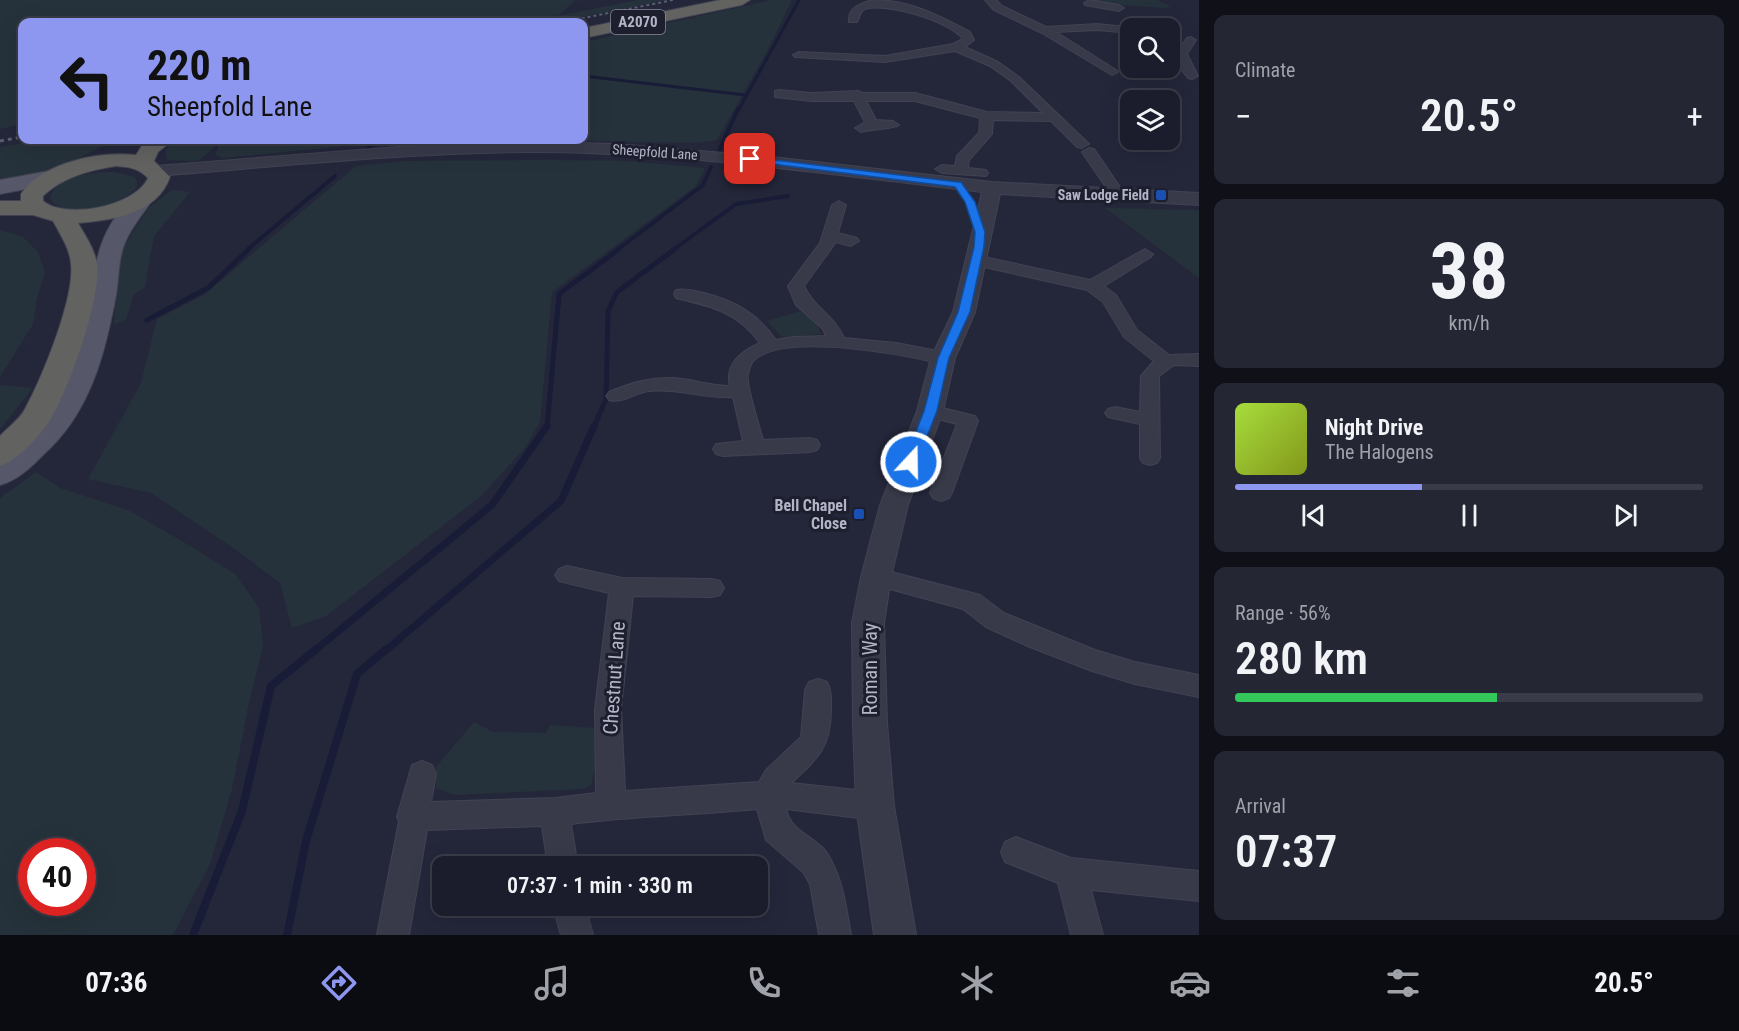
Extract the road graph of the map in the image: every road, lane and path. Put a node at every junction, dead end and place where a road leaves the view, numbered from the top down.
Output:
1 (742, 0) edge
2 (990, 0) edge
3 (1089, 3) dead end
4 (1102, 6) junction
5 (1119, 8) dead end
6 (853, 20) dead end
7 (1097, 27) junction
8 (1120, 29) edge
9 (1044, 30) junction
10 (588, 32) edge
11 (1190, 40) edge
12 (818, 42) dead end
13 (956, 46) junction
14 (799, 55) dead end
15 (816, 56) junction
16 (1114, 67) dead end
17 (1180, 70) edge
18 (780, 93) dead end
19 (858, 95) junction
20 (987, 116) junction
21 (1056, 117) junction
22 (893, 125) dead end
23 (128, 144) edge
24 (157, 144) edge
25 (82, 166) junction
26 (942, 169) dead end
27 (49, 178) junction
28 (960, 178) junction
29 (148, 181) junction
30 (987, 181) junction
31 (0, 187) edge
32 (1119, 196) junction
33 (1199, 199) edge
34 (839, 205) dead end
35 (0, 208) edge
36 (37, 208) junction
37 (62, 216) junction
38 (830, 237) junction
39 (851, 241) dead end
40 (978, 246) junction
41 (1164, 259) dead end
42 (1094, 286) junction
43 (682, 294) dead end
44 (837, 341) junction
45 (771, 346) junction
46 (944, 358) junction
47 (1199, 360) edge
48 (1165, 361) junction
49 (741, 391) junction
50 (616, 396) dead end
51 (930, 411) junction
52 (1115, 413) dead end
53 (1150, 420) junction
54 (810, 445) dead end
55 (755, 447) junction
56 (723, 448) dead end
57 (0, 455) edge
58 (1150, 458) dead end
59 (0, 474) edge
60 (940, 493) dead end
61 (567, 575) dead end
62 (876, 577) junction
63 (622, 586) junction
64 (712, 588) dead end
65 (1199, 686) edge
66 (818, 690) dead end
67 (422, 774) dead end
68 (770, 794) junction
69 (611, 805) junction
70 (876, 806) junction
71 (555, 812) junction
72 (412, 817) junction
73 (1016, 852) dead end
74 (561, 856) edge
75 (1071, 873) junction
76 (1199, 886) edge
77 (572, 916) edge
78 (393, 935) edge
79 (577, 935) edge
80 (835, 935) edge
81 (895, 935) edge
82 (1087, 935) edge

1 - 10 highway, A2070
2 - 9 street
3 - 4 street
4 - 5 street
4 - 7 street
6 - 13 street
7 - 8 street
7 - 9 street
9 - 16 street
11 - 17 street
12 - 15 street
13 - 15 street
13 - 21 street
14 - 15 street
18 - 19 street
19 - 20 street
19 - 22 street
20 - 21 street
20 - 28 street
21 - 32 street
23 - 25 highway
24 - 29 highway
25 - 27 highway
25 - 29 highway
26 - 28 street
27 - 31 main road
27 - 36 highway
28 - 29 street, Sheepfold Lane
28 - 30 street, Sheepfold Lane
28 - 40 street
29 - 37 highway
29 - 59 main road
30 - 32 street, Sheepfold Lane
30 - 40 street, Roman Way
32 - 33 street, Sheepfold Lane
34 - 38 street
35 - 36 highway
36 - 37 highway
37 - 57 highway
38 - 39 street
38 - 44 street
40 - 42 street
40 - 46 street, Roman Way
41 - 42 street
42 - 48 street
43 - 45 street
44 - 45 street
44 - 46 street
45 - 49 street
46 - 51 street, Roman Way
47 - 48 street
48 - 53 street
49 - 50 street
49 - 55 street
51 - 60 street
51 - 62 street, Roman Way
52 - 53 street
53 - 58 street
54 - 55 street
55 - 56 street
61 - 63 street
62 - 65 street
62 - 70 street, Roman Way
63 - 64 street
63 - 69 street, Chestnut Lane
66 - 68 street
67 - 72 street
68 - 69 street
68 - 70 street
68 - 80 street
69 - 71 street
70 - 81 street, Roman Way
71 - 72 street
71 - 74 street
72 - 78 street
73 - 75 street
75 - 76 street
75 - 82 street
77 - 79 street

